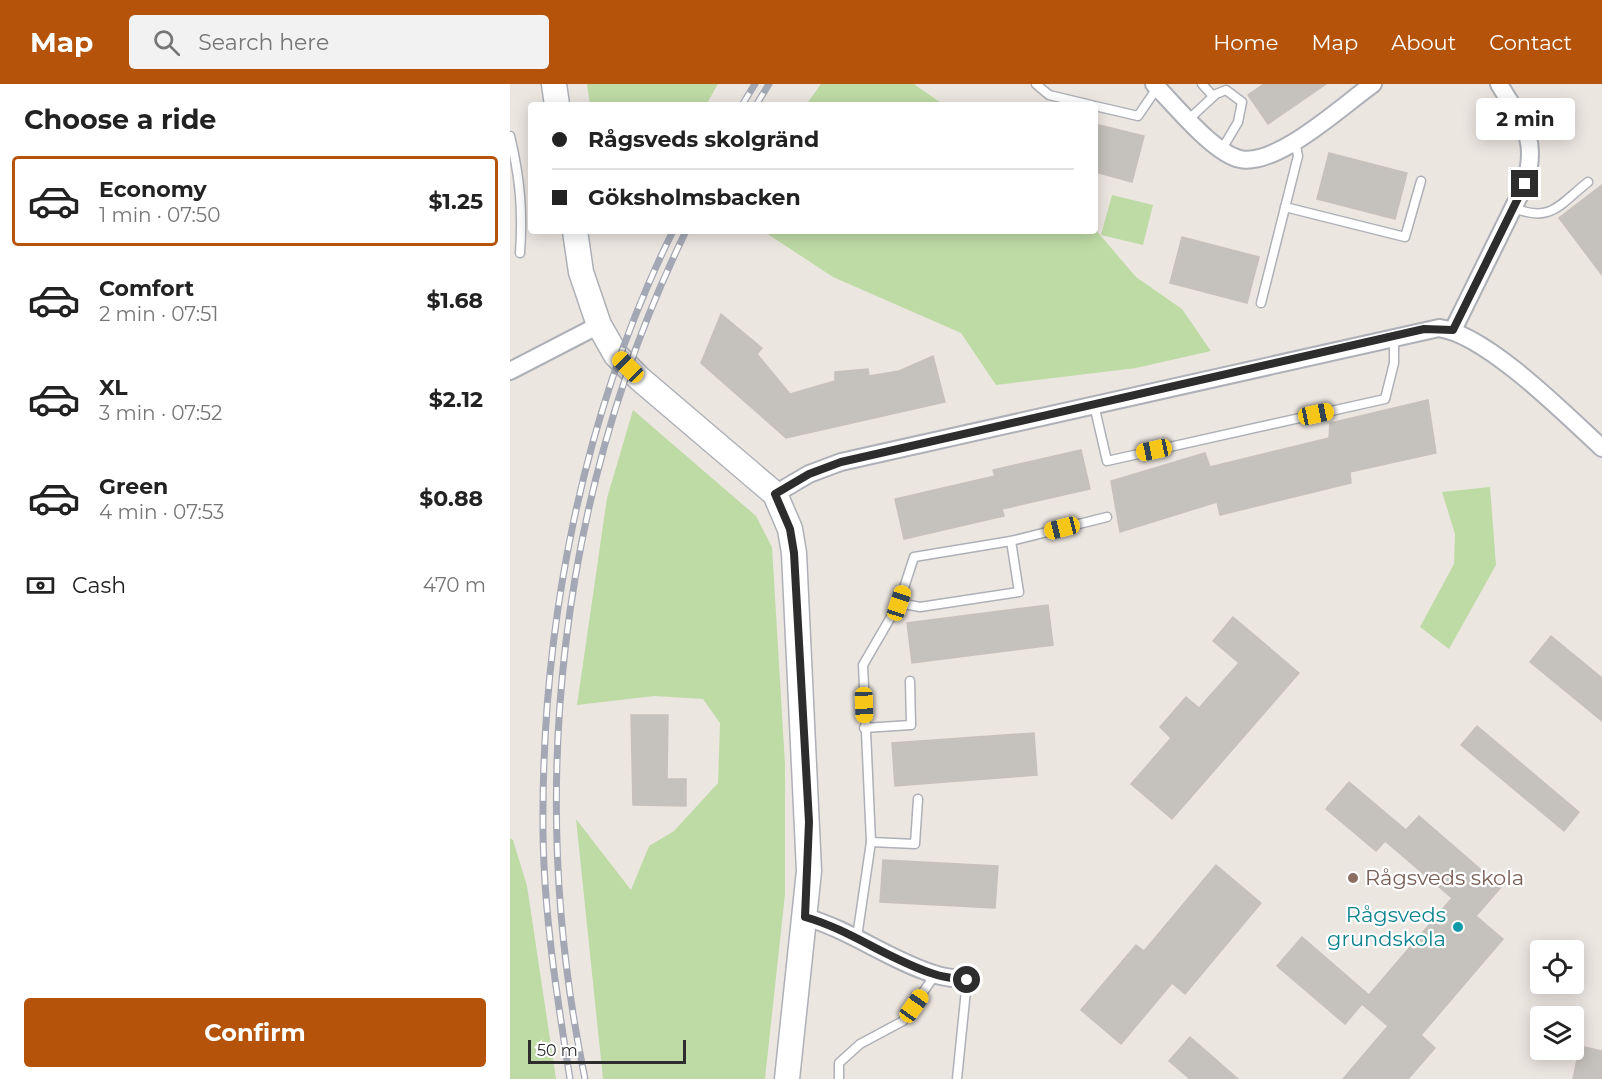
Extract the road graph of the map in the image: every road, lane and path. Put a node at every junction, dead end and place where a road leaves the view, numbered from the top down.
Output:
1 (554, 84) edge
2 (1036, 84) edge
3 (1202, 84) edge
4 (1373, 84) edge
5 (1499, 84) edge
6 (1155, 86) edge
7 (1214, 96) junction
8 (557, 102) edge
9 (1077, 102) edge
10 (1562, 105) dead end
11 (1098, 107) edge
12 (1189, 119) junction
13 (1525, 126) junction
14 (510, 136) edge
15 (1294, 141) junction
16 (1222, 149) junction
17 (1421, 181) dead end
18 (1588, 182) dead end
19 (1285, 207) junction
20 (1514, 208) junction
21 (575, 234) edge
22 (520, 253) dead end
23 (1261, 303) dead end
24 (599, 325) junction
25 (1453, 330) junction
26 (1394, 338) junction
27 (510, 371) edge
28 (1094, 405) junction
29 (1602, 448) edge
30 (775, 494) junction
31 (1107, 517) dead end
32 (1011, 541) junction
33 (899, 603) junction
34 (910, 681) dead end
35 (864, 728) junction
36 (918, 799) dead end
37 (871, 842) junction
38 (805, 917) junction
39 (857, 937) junction
40 (935, 975) junction
41 (967, 980) joint
42 (787, 1079) edge
43 (839, 1079) edge
44 (957, 1079) edge

1 - 8 street
2 - 9 lane
3 - 7 lane
4 - 15 street
5 - 13 street
6 - 11 lane
6 - 12 street
7 - 12 lane
7 - 16 lane
10 - 13 lane
12 - 16 street
13 - 20 street
14 - 22 lane
15 - 16 street
15 - 19 lane
17 - 19 lane
18 - 20 lane
19 - 23 lane
20 - 25 street
21 - 24 street
24 - 27 street
24 - 30 street
25 - 26 street
25 - 29 street
26 - 28 street
26 - 28 lane
28 - 30 street
30 - 38 street
31 - 32 lane
32 - 33 lane
32 - 33 lane
33 - 35 lane
34 - 35 lane
35 - 37 lane
36 - 37 lane
37 - 39 lane
38 - 39 street
38 - 42 street
39 - 40 street
40 - 41 street
40 - 43 lane
41 - 44 lane

